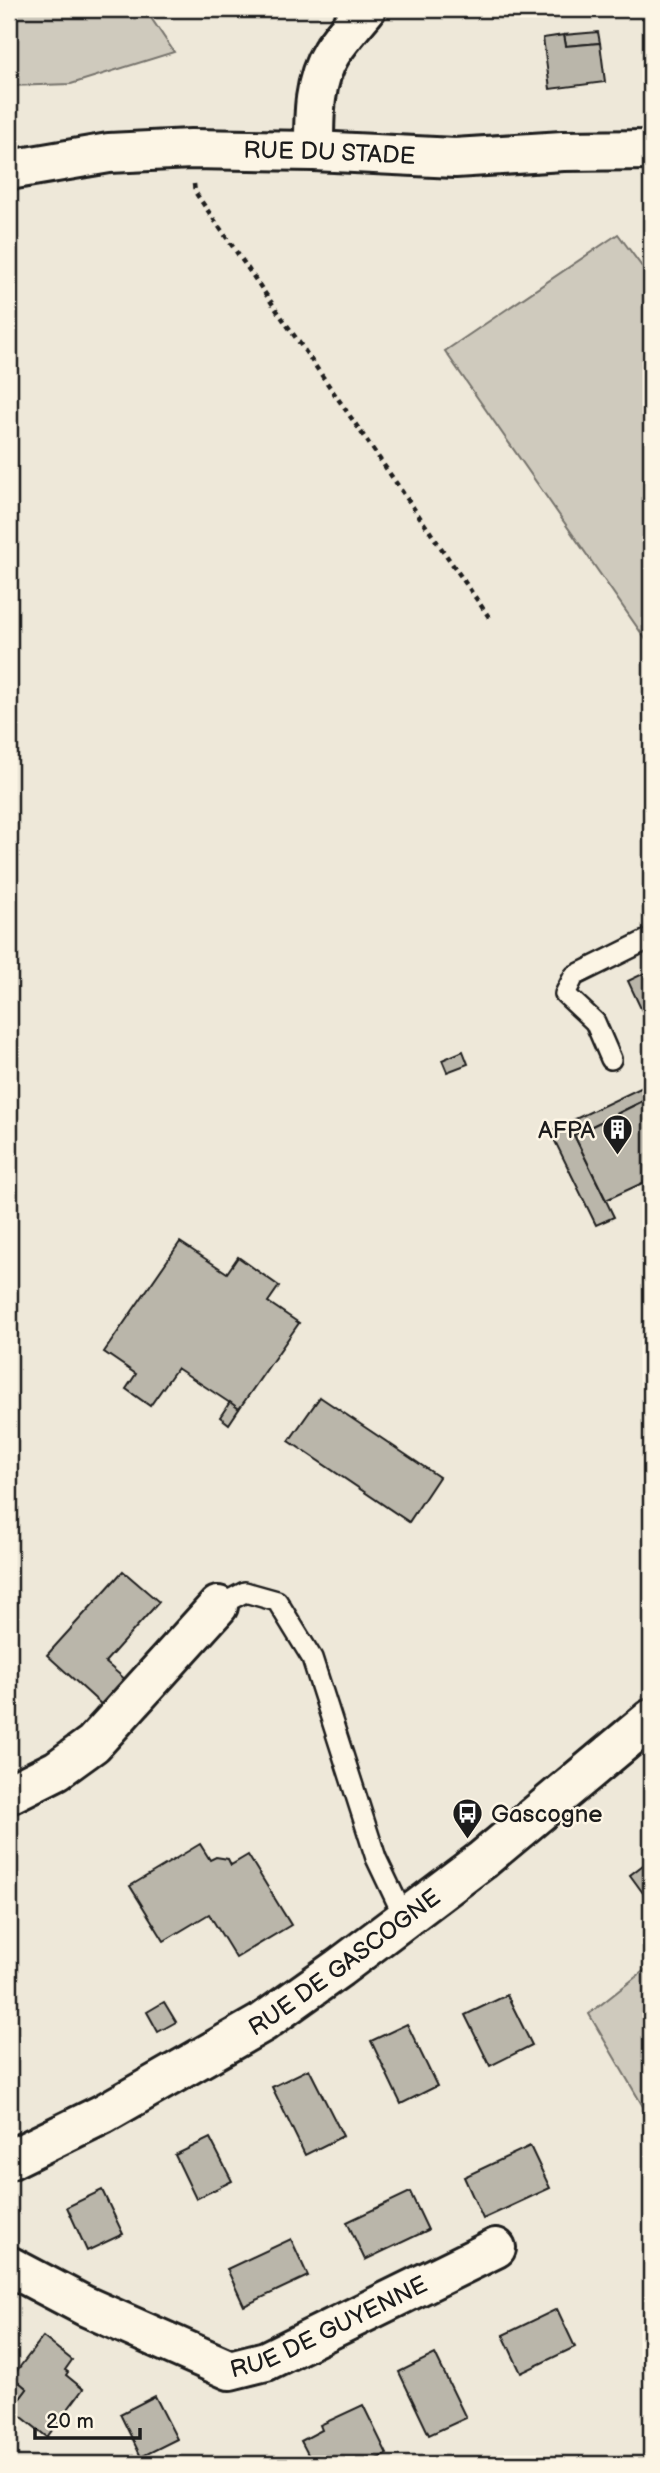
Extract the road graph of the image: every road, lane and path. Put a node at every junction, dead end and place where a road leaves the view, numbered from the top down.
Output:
1 (366, 9) edge
2 (191, 149) junction
3 (651, 150) edge
4 (314, 151) junction
5 (9, 170) edge
6 (491, 620) dead end
7 (651, 938) edge
8 (611, 1059) dead end
9 (218, 1606) joint
10 (651, 1719) edge
11 (9, 1794) edge
12 (405, 1919) junction
13 (9, 2160) edge
14 (496, 2248) dead end
15 (9, 2266) edge

1 - 4 street
2 - 4 street, RUE DU STADE
2 - 5 street, RUE DU STADE
2 - 6 path
3 - 4 street, RUE DU STADE
7 - 8 lane
9 - 11 street
9 - 12 lane
10 - 12 street, RUE DE GASCOGNE
12 - 13 street, RUE DE GASCOGNE
14 - 15 street, RUE DE GUYENNE

